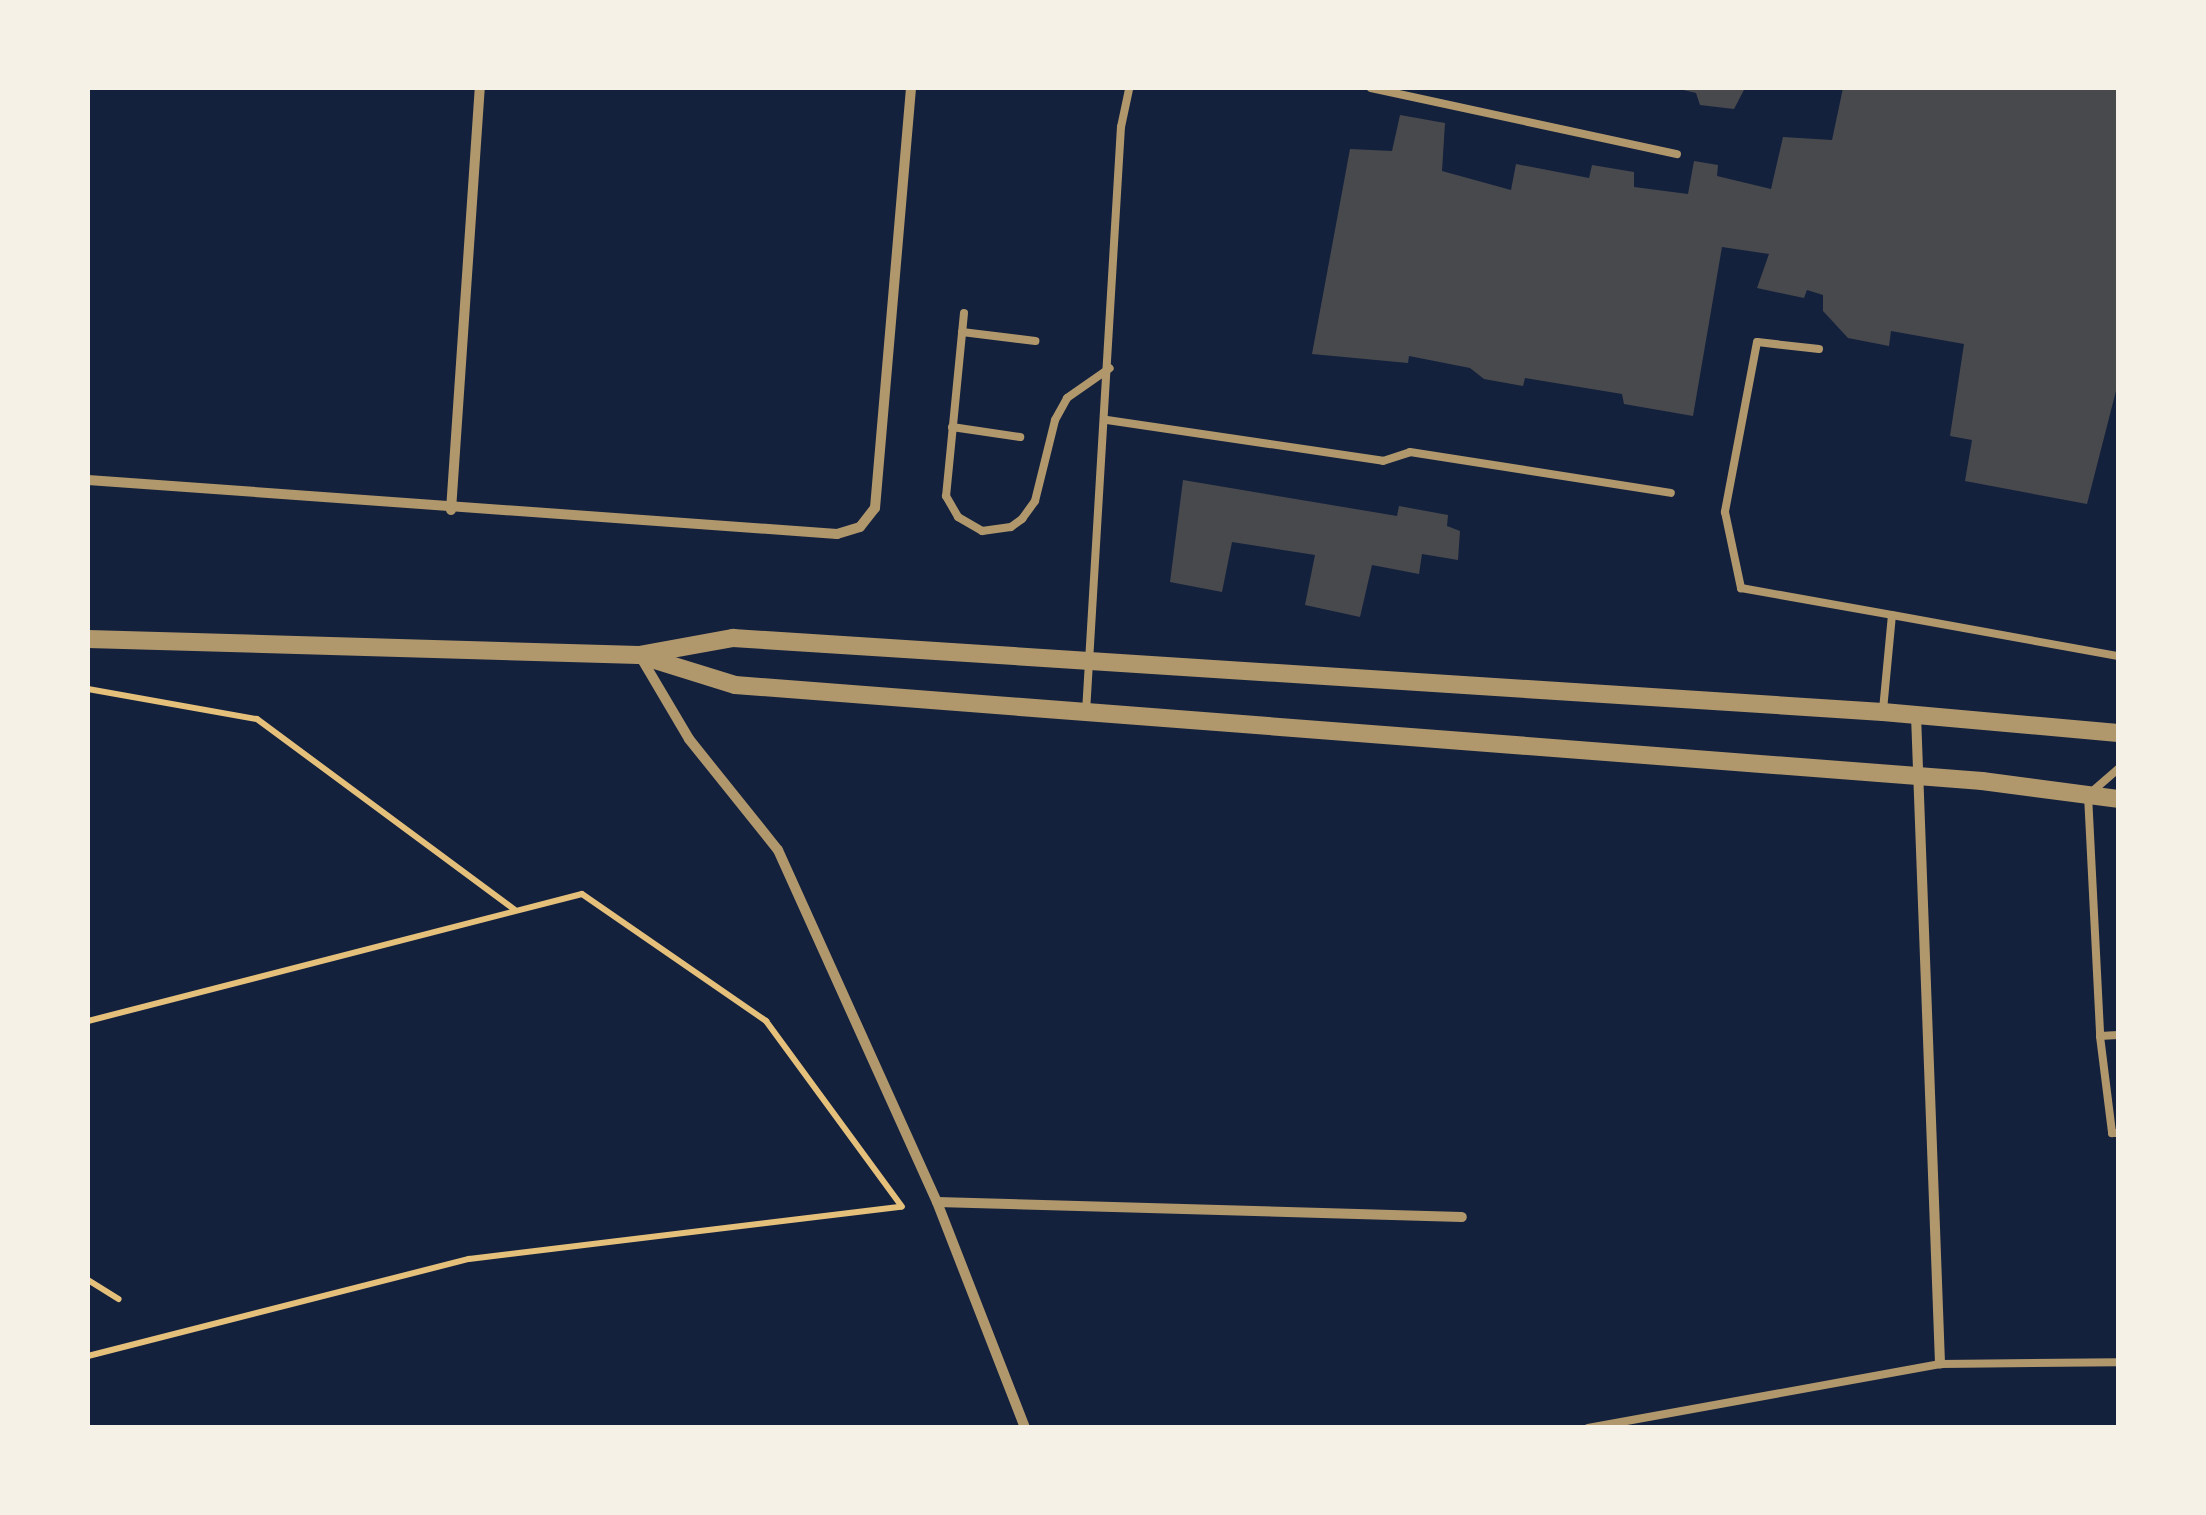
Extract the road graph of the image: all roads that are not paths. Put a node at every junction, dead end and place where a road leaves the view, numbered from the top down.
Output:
1 (480, 88) edge
2 (911, 88) edge
3 (1130, 88) edge
4 (1371, 88) edge
5 (1678, 154) dead end
6 (964, 313) dead end
7 (962, 332) junction
8 (1035, 341) dead end
9 (1819, 348) dead end
10 (1110, 368) junction
11 (1107, 420) junction
12 (952, 427) junction
13 (1020, 437) dead end
14 (88, 480) edge
15 (1671, 493) dead end
16 (451, 510) junction
17 (1892, 615) junction
18 (88, 639) edge
19 (640, 655) junction
20 (2118, 656) edge
21 (1089, 665) junction
22 (1086, 712) junction
23 (1882, 712) junction
24 (1916, 715) junction
25 (2118, 734) edge
26 (2118, 770) edge
27 (1918, 778) junction
28 (2088, 795) junction
29 (2118, 798) edge
30 (2118, 1035) edge
31 (2100, 1036) junction
32 (2118, 1133) edge
33 (937, 1202) junction
34 (1462, 1216) dead end
35 (2118, 1362) edge
36 (1940, 1364) junction
37 (1025, 1428) edge
38 (1588, 1428) edge

1 - 16 street
2 - 16 street
3 - 10 lane
4 - 5 lane
6 - 7 lane
7 - 8 lane
7 - 12 lane
9 - 17 lane
10 - 11 lane
10 - 12 lane
11 - 15 lane
11 - 21 lane
12 - 13 lane
14 - 16 street
17 - 20 lane
17 - 23 lane
18 - 19 street
19 - 21 street
19 - 22 street
19 - 33 street
21 - 22 lane
21 - 23 street
22 - 27 street
23 - 24 street
24 - 25 street
24 - 27 street
26 - 28 lane
27 - 28 street
27 - 36 street
28 - 29 street
28 - 31 lane
30 - 31 lane
31 - 32 lane
33 - 34 street
33 - 37 street
35 - 36 lane
36 - 38 lane

